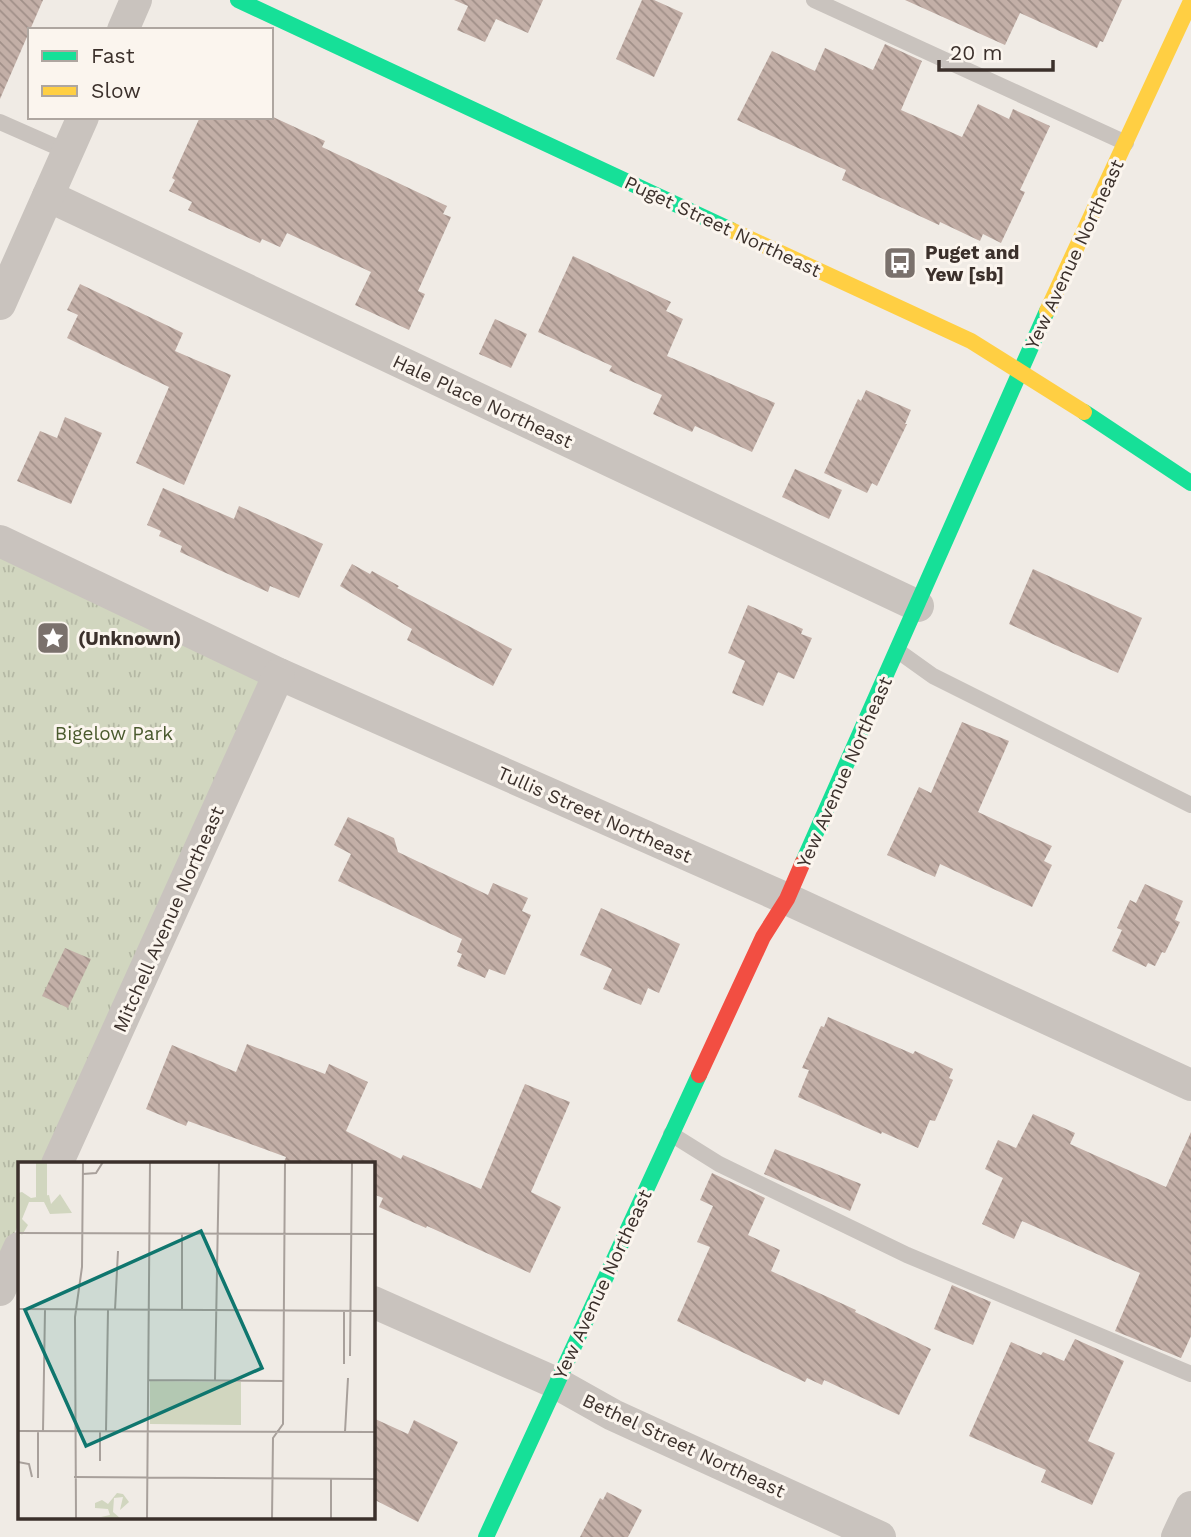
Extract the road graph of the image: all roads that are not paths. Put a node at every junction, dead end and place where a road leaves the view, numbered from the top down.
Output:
1 (136, 0) edge
2 (238, 0) edge
3 (814, 0) edge
4 (1191, 1) edge
5 (124, 28) edge
6 (82, 119) edge
7 (0, 122) edge
8 (1126, 143) junction
9 (68, 152) junction
10 (48, 196) junction
11 (0, 304) edge
12 (1020, 370) junction
13 (1191, 483) edge
14 (0, 541) edge
15 (918, 606) junction
16 (898, 651) junction
17 (279, 674) junction
18 (1191, 805) edge
19 (787, 900) junction
20 (1191, 1085) edge
21 (671, 1134) junction
22 (65, 1162) edge
23 (18, 1250) edge
24 (0, 1290) edge
25 (374, 1302) edge
26 (1191, 1374) edge
27 (556, 1383) junction
28 (1191, 1507) edge
29 (486, 1537) edge
30 (880, 1537) edge
31 (1177, 1537) edge

1 - 5 street
2 - 12 street, Puget Street Northeast
3 - 8 lane
4 - 8 street, Yew Avenue Northeast
6 - 9 street
7 - 9 lane
8 - 12 street, Yew Avenue Northeast
9 - 10 street
10 - 11 street
10 - 15 street, Hale Place Northeast
12 - 13 street, Puget Street Northeast
12 - 15 street, Yew Avenue Northeast
14 - 17 street, Tullis Street Northeast
15 - 16 street, Yew Avenue Northeast
16 - 18 lane
16 - 19 street, Yew Avenue Northeast
17 - 19 street, Tullis Street Northeast
17 - 22 street, Mitchell Avenue Northeast
19 - 20 street, Tullis Street Northeast
19 - 21 street, Yew Avenue Northeast
21 - 26 lane
21 - 27 street, Yew Avenue Northeast
23 - 24 street
25 - 27 street, Bethel Street Northeast
27 - 29 street, Yew Avenue Northeast
27 - 30 street, Bethel Street Northeast
28 - 31 street

